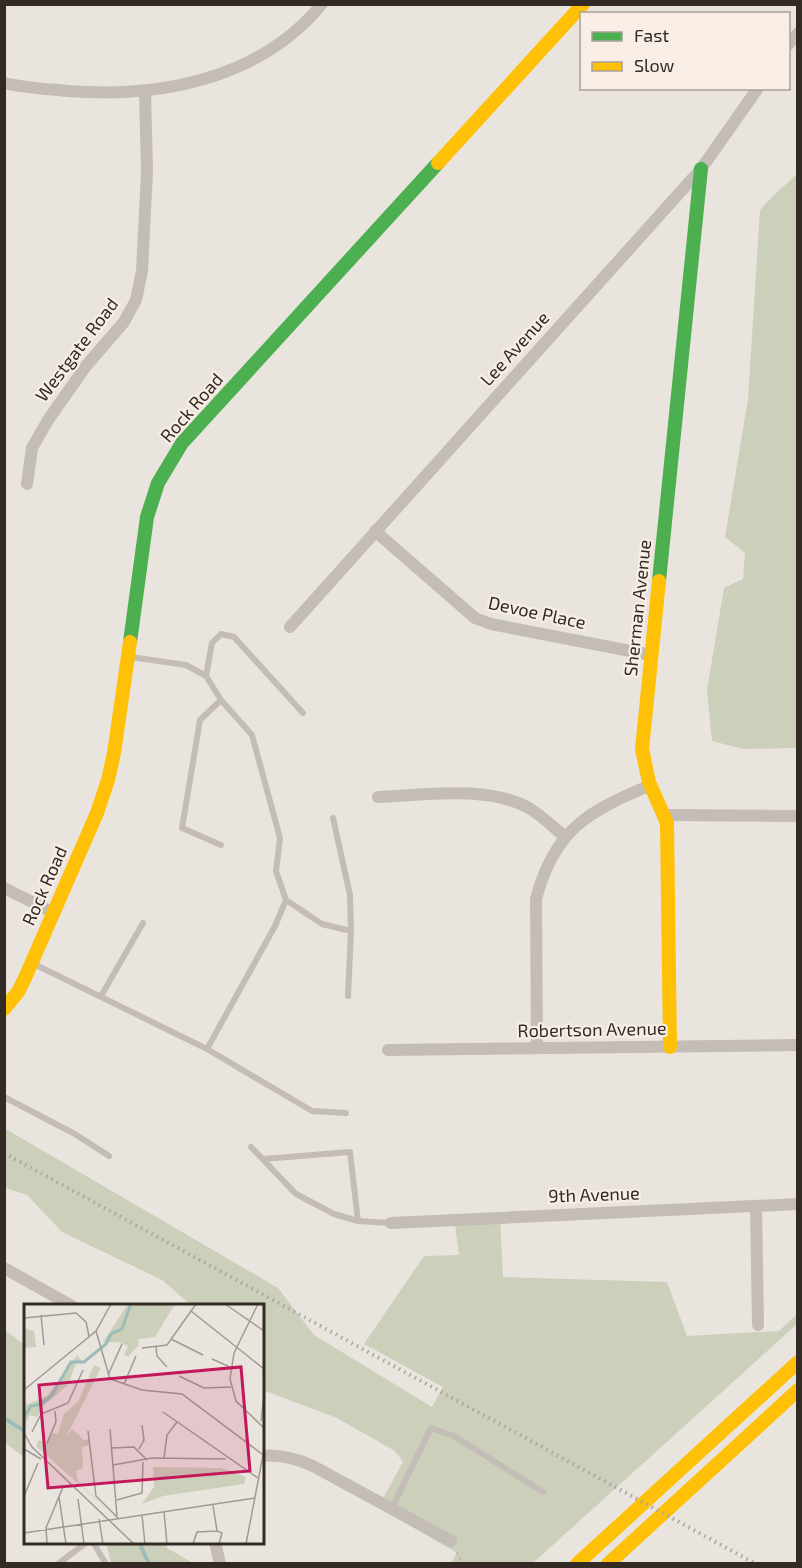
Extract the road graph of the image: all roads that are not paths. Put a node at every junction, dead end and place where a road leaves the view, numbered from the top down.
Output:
1 (322, 4) edge
2 (583, 4) edge
3 (4, 83) edge
4 (145, 90) junction
5 (757, 90) edge
6 (700, 169) junction
7 (27, 484) dead end
8 (375, 531) junction
9 (290, 627) dead end
10 (651, 655) junction
11 (128, 657) junction
12 (206, 676) junction
13 (221, 700) junction
14 (303, 713) dead end
15 (651, 785) junction
16 (378, 797) dead end
17 (666, 815) junction
18 (798, 816) edge
19 (333, 818) dead end
20 (565, 837) junction
21 (221, 845) dead end
22 (4, 888) edge
23 (286, 900) junction
24 (54, 913) junction
25 (143, 923) dead end
26 (351, 931) junction
27 (32, 963) junction
28 (101, 996) junction
29 (348, 996) dead end
30 (4, 1009) edge
31 (798, 1045) edge
32 (670, 1047) junction
33 (537, 1048) junction
34 (207, 1049) junction
35 (388, 1050) dead end
36 (4, 1097) edge
37 (346, 1113) dead end
38 (251, 1147) dead end
39 (109, 1156) dead end
40 (263, 1160) junction
41 (798, 1204) edge
42 (756, 1206) junction
43 (358, 1221) junction
44 (391, 1223) joint
45 (4, 1268) edge
46 (70, 1304) edge
47 (758, 1325) dead end
48 (798, 1362) edge
49 (798, 1390) edge
50 (264, 1456) edge
51 (543, 1492) dead end
52 (392, 1508) junction
53 (451, 1541) road end
54 (84, 1544) edge
55 (94, 1544) edge
56 (215, 1544) edge
57 (58, 1563) edge
58 (106, 1563) edge
59 (220, 1563) edge
60 (577, 1563) edge
61 (608, 1563) edge

1 - 4 street
2 - 11 main road, Rock Road
3 - 4 street
4 - 7 street, Westgate Road
5 - 6 street, Lee Avenue
6 - 8 street, Lee Avenue
6 - 10 main road, Sherman Avenue
8 - 9 street, Lee Avenue
8 - 10 street, Devoe Place
10 - 15 main road, Sherman Avenue
11 - 12 lane
11 - 24 main road, Rock Road
12 - 13 lane
12 - 14 lane
13 - 21 lane
13 - 23 lane
15 - 17 main road, Sherman Avenue
15 - 20 street
16 - 20 street
17 - 18 street
17 - 32 main road, Sherman Avenue
19 - 26 lane
20 - 33 street
22 - 24 street
23 - 26 lane
23 - 34 lane
24 - 27 main road, Rock Road
25 - 28 lane
26 - 29 lane
27 - 28 lane
27 - 30 main road, Rock Road
28 - 34 lane
31 - 32 street, Robertson Avenue
32 - 33 street, Robertson Avenue
33 - 35 street, Robertson Avenue
34 - 37 lane
36 - 39 lane
38 - 40 lane
40 - 43 lane
40 - 43 lane
41 - 42 street, 9th Avenue
42 - 44 street, 9th Avenue
42 - 47 street
43 - 44 lane
45 - 46 street
48 - 60 main road
49 - 61 main road
50 - 52 street
51 - 52 lane
52 - 53 street
54 - 57 lane
55 - 58 lane
56 - 59 street

